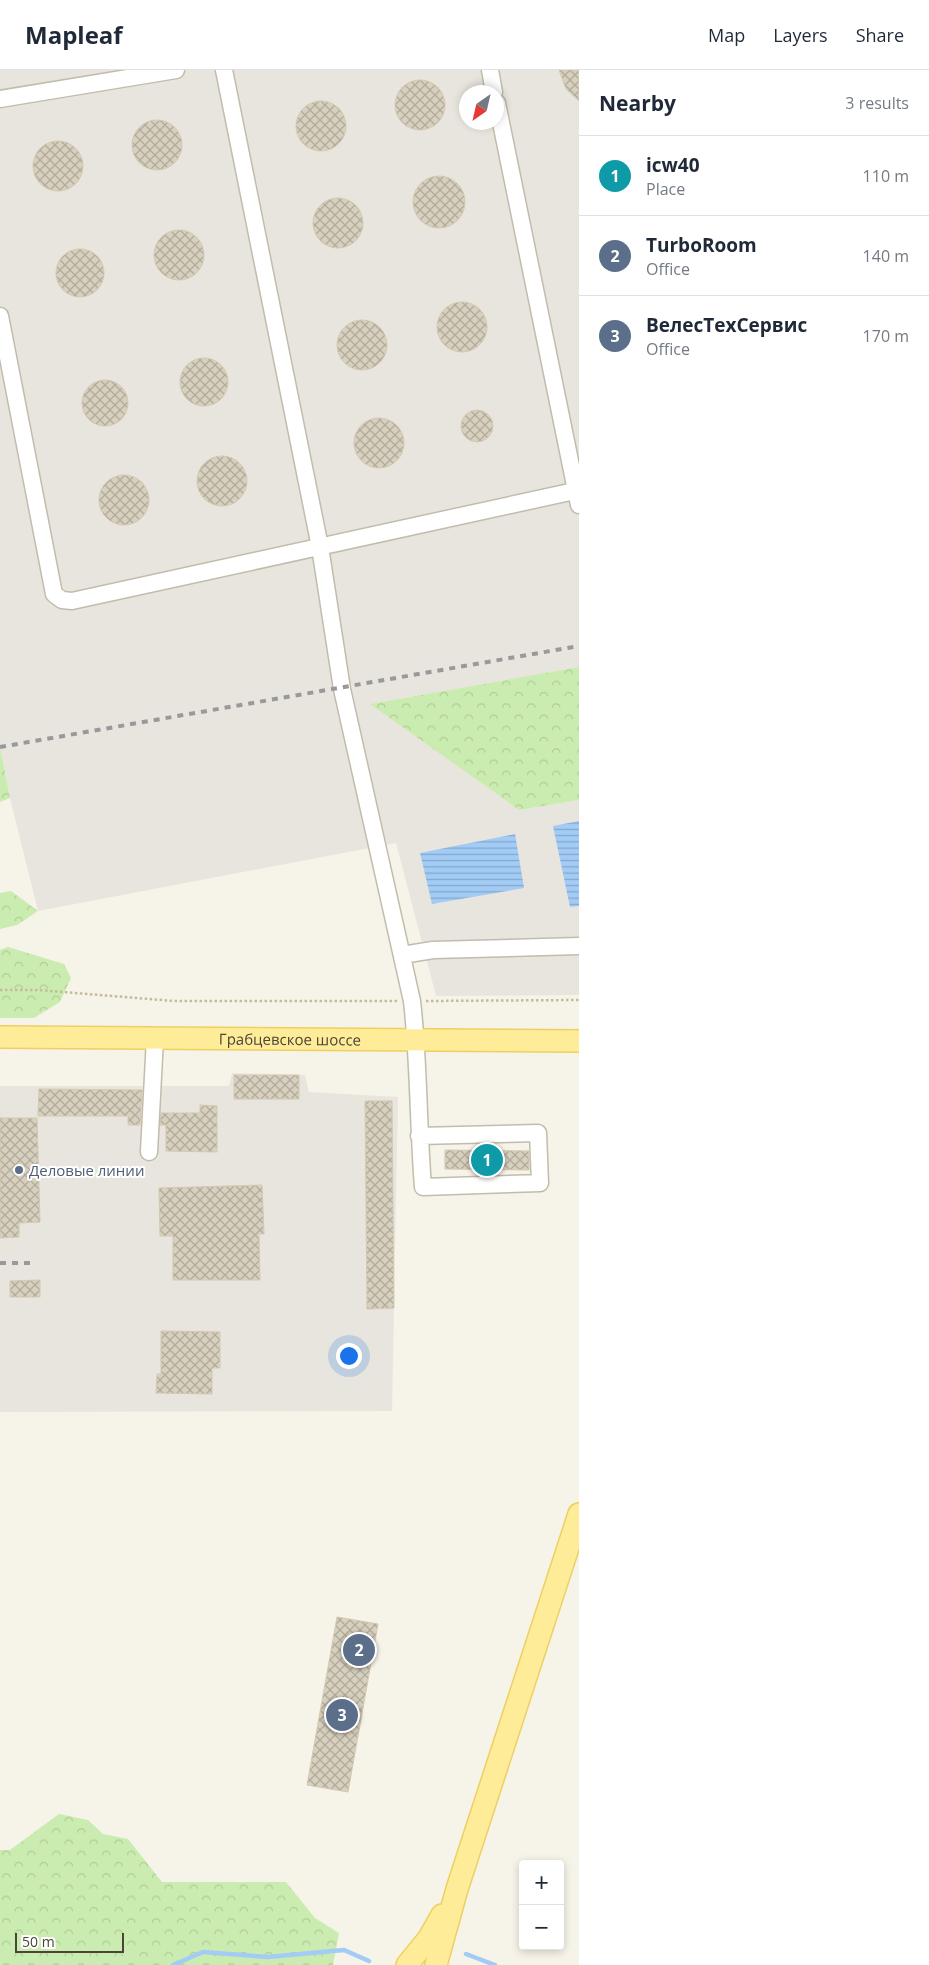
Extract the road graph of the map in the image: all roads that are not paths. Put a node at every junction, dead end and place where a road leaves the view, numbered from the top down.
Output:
1 (176, 70) edge
2 (224, 70) edge
3 (490, 70) edge
4 (493, 85) edge
5 (0, 99) edge
6 (502, 130) edge
7 (0, 316) edge
8 (578, 495) edge
9 (320, 547) junction
10 (579, 946) edge
11 (402, 955) junction
12 (0, 1037) edge
13 (155, 1038) junction
14 (416, 1040) junction
15 (579, 1042) edge
16 (419, 1136) junction
17 (149, 1152) dead end
18 (579, 1514) edge
19 (457, 1889) junction
20 (407, 1965) edge
21 (436, 1965) edge

1 - 5 lane
2 - 9 lane
3 - 4 lane
6 - 8 lane
7 - 9 lane
8 - 9 lane
9 - 11 lane
10 - 11 lane
11 - 14 lane
12 - 13 main road, Грабцевское шоссе
13 - 14 main road, Грабцевское шоссе
13 - 17 lane
14 - 15 main road, Грабцевское шоссе
14 - 16 lane
16 - 16 lane
18 - 19 main road
19 - 20 main road
19 - 21 main road

